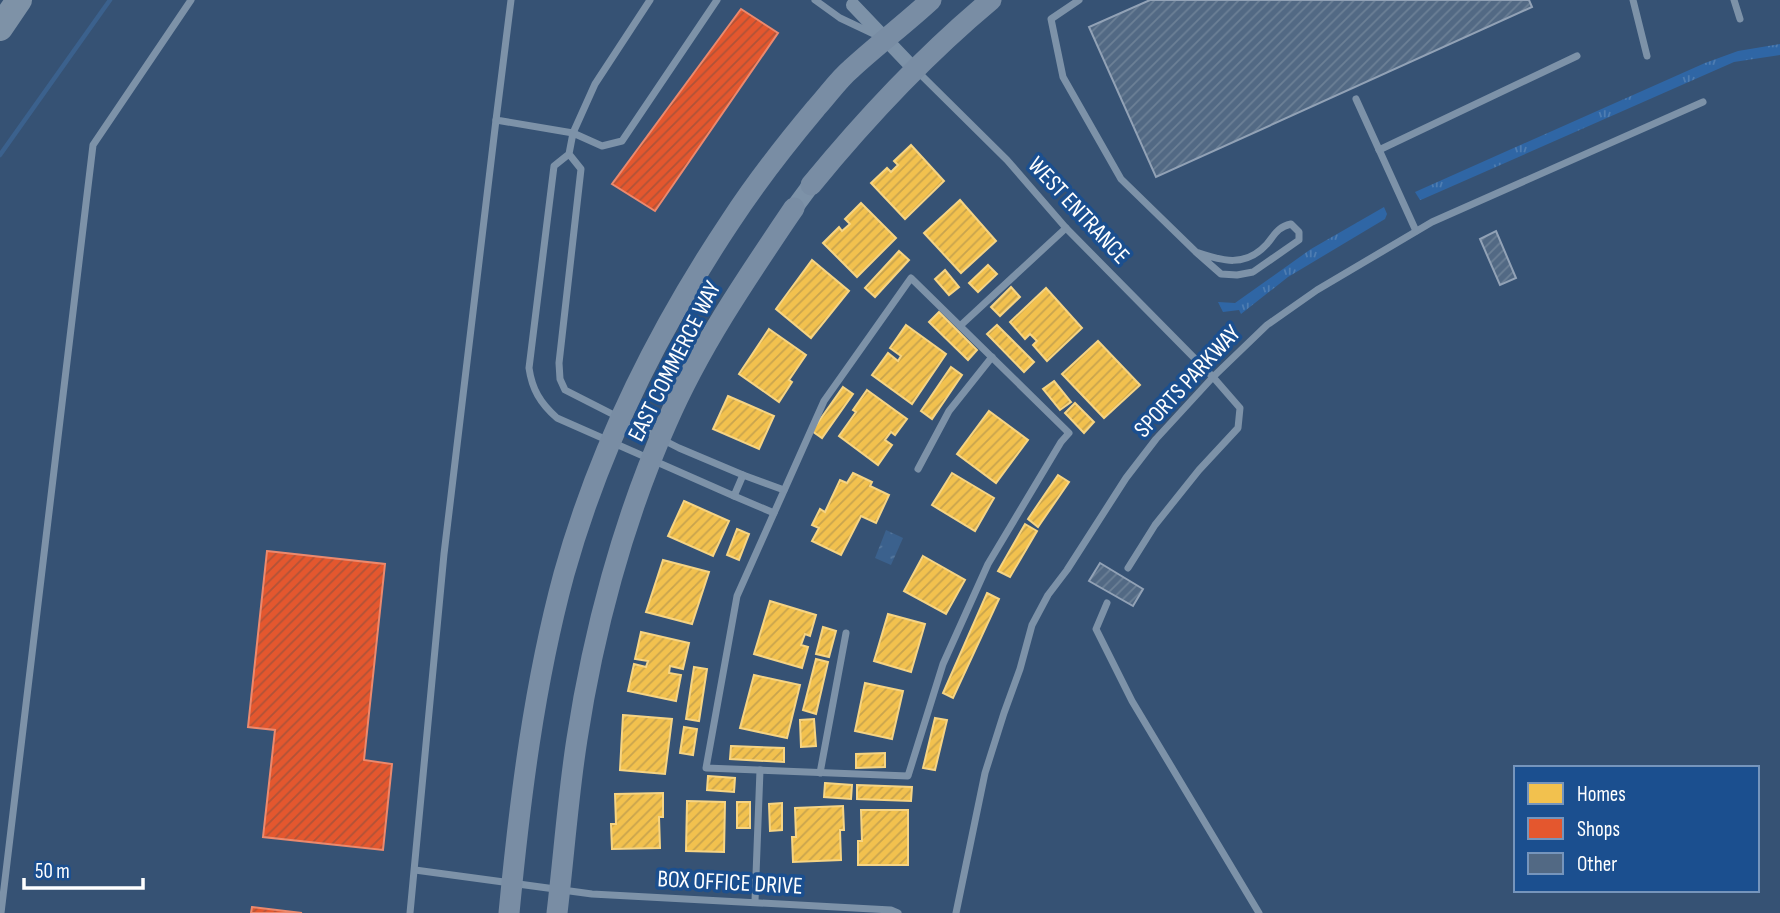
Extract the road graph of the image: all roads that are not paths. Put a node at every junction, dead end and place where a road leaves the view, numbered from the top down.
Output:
1 (10, 0) edge
2 (19, 0) edge
3 (191, 0) edge
4 (511, 0) edge
5 (650, 0) edge
6 (717, 0) edge
7 (815, 0) edge
8 (931, 0) edge
9 (991, 0) edge
10 (1079, 0) edge
11 (1633, 0) edge
12 (1734, 0) edge
13 (853, 5) dead end
14 (0, 13) edge
15 (1740, 19) dead end
16 (0, 28) edge
17 (886, 40) junction
18 (1577, 56) dead end
19 (1647, 56) dead end
20 (915, 70) junction
21 (1356, 99) dead end
22 (1703, 102) dead end
23 (496, 120) junction
24 (573, 133) junction
25 (1379, 150) junction
26 (569, 154) junction
27 (811, 185) joint
28 (794, 208) joint
29 (1066, 228) junction
30 (1416, 231) junction
31 (1196, 252) junction
32 (960, 326) junction
33 (992, 357) junction
34 (1213, 377) junction
35 (622, 420) junction
36 (660, 439) junction
37 (612, 442) junction
38 (652, 460) junction
39 (918, 469) dead end
40 (743, 475) junction
41 (784, 491) junction
42 (734, 496) junction
43 (774, 513) junction
44 (1128, 568) dead end
45 (1107, 603) dead end
46 (846, 633) dead end
47 (760, 770) junction
48 (820, 773) junction
49 (415, 870) junction
50 (512, 883) junction
51 (560, 890) junction
52 (755, 901) junction
53 (1, 913) edge
54 (413, 913) edge
55 (509, 913) edge
56 (557, 913) edge
57 (898, 913) edge
58 (956, 913) edge
59 (1259, 913) edge

1 - 14 highway
2 - 16 highway
3 - 53 lane
4 - 23 lane
5 - 24 lane
6 - 24 lane
7 - 17 lane
8 - 17 main road, EAST COMMERCE WAY
9 - 20 main road, EAST COMMERCE WAY
10 - 31 lane
11 - 19 lane
12 - 15 lane
13 - 17 street
17 - 20 street
17 - 35 main road, EAST COMMERCE WAY
18 - 25 lane
20 - 27 main road, EAST COMMERCE WAY
20 - 29 lane, WEST ENTRANCE
21 - 25 lane
22 - 30 lane, SPORTS PARKWAY
23 - 24 lane
23 - 49 lane
24 - 26 lane
25 - 30 lane
26 - 35 lane
26 - 37 lane
27 - 28 street, EAST COMMERCE WAY
28 - 36 main road, EAST COMMERCE WAY
29 - 32 lane
29 - 34 lane, WEST ENTRANCE
30 - 34 lane, SPORTS PARKWAY
31 - 31 lane
32 - 33 lane
32 - 41 lane
33 - 39 lane
33 - 48 lane
34 - 44 lane, WEST ENTRANCE
34 - 58 lane, SPORTS PARKWAY
35 - 36 lane
35 - 37 main road, EAST COMMERCE WAY
36 - 38 main road, EAST COMMERCE WAY
36 - 40 lane
37 - 38 lane
37 - 50 main road, EAST COMMERCE WAY
38 - 42 lane
38 - 51 main road, EAST COMMERCE WAY
40 - 41 lane
40 - 42 lane
41 - 43 lane
42 - 43 lane
43 - 47 lane
45 - 59 lane
46 - 48 lane
47 - 48 lane
47 - 52 lane
49 - 50 lane, BOX OFFICE DRIVE
49 - 54 lane
50 - 51 lane, BOX OFFICE DRIVE
50 - 55 main road, EAST COMMERCE WAY
51 - 52 lane, BOX OFFICE DRIVE
51 - 56 main road, EAST COMMERCE WAY
52 - 57 lane, BOX OFFICE DRIVE

